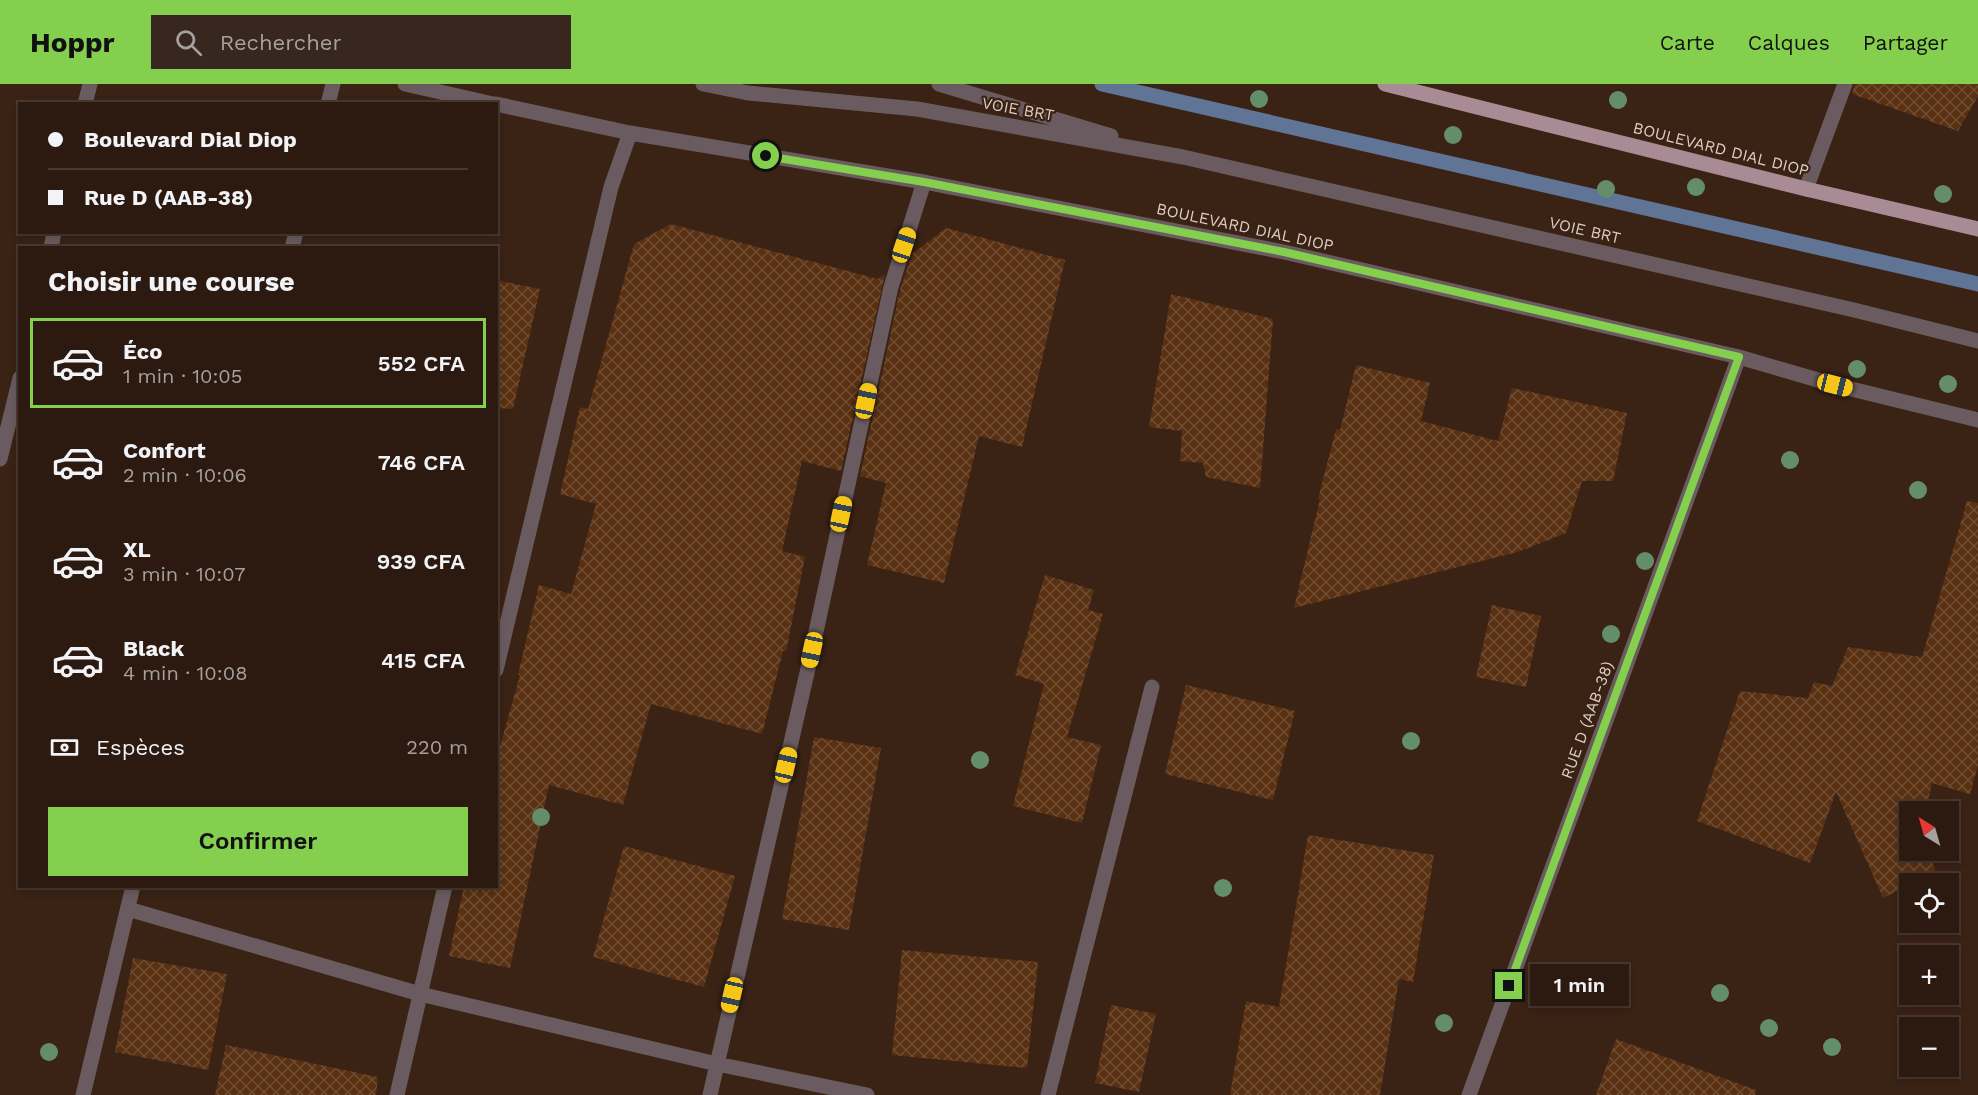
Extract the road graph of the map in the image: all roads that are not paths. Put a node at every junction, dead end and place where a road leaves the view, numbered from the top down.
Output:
1 (90, 84) edge
2 (333, 84) edge
3 (405, 84) edge
4 (703, 84) edge
5 (939, 84) edge
6 (1385, 84) edge
7 (1845, 84) edge
8 (86, 102) edge
9 (328, 102) edge
10 (486, 102) edge
11 (498, 105) edge
12 (630, 134) junction
13 (1183, 157) junction
14 (924, 182) junction
15 (1806, 189) junction
16 (1978, 229) edge
17 (1978, 341) edge
18 (1739, 357) junction
19 (18, 386) edge
20 (1978, 420) edge
21 (0, 459) edge
22 (498, 662) edge
23 (1152, 687) dead end
24 (133, 888) edge
25 (445, 888) edge
26 (128, 909) junction
27 (420, 994) junction
28 (717, 1064) junction
29 (83, 1095) edge
30 (397, 1095) edge
31 (710, 1095) edge
32 (867, 1095) edge
33 (1048, 1095) edge
34 (1469, 1095) edge

1 - 8 street
2 - 9 street
3 - 10 street, BOULEVARD DIAL DIOP
4 - 13 street, VOIE BRT
5 - 13 street, VOIE BRT
6 - 15 main road, BOULEVARD DIAL DIOP
7 - 15 street
11 - 12 street, BOULEVARD DIAL DIOP
12 - 14 street, BOULEVARD DIAL DIOP
12 - 22 street
13 - 17 street, VOIE BRT
14 - 18 street, BOULEVARD DIAL DIOP
14 - 28 street
15 - 16 main road, BOULEVARD DIAL DIOP
18 - 20 street, BOULEVARD DIAL DIOP
18 - 34 street, RUE D (AAB-38)
19 - 21 street
23 - 33 street
24 - 26 street
25 - 27 street
26 - 27 street
26 - 29 street
27 - 28 street
27 - 30 street
28 - 31 street
28 - 32 street

